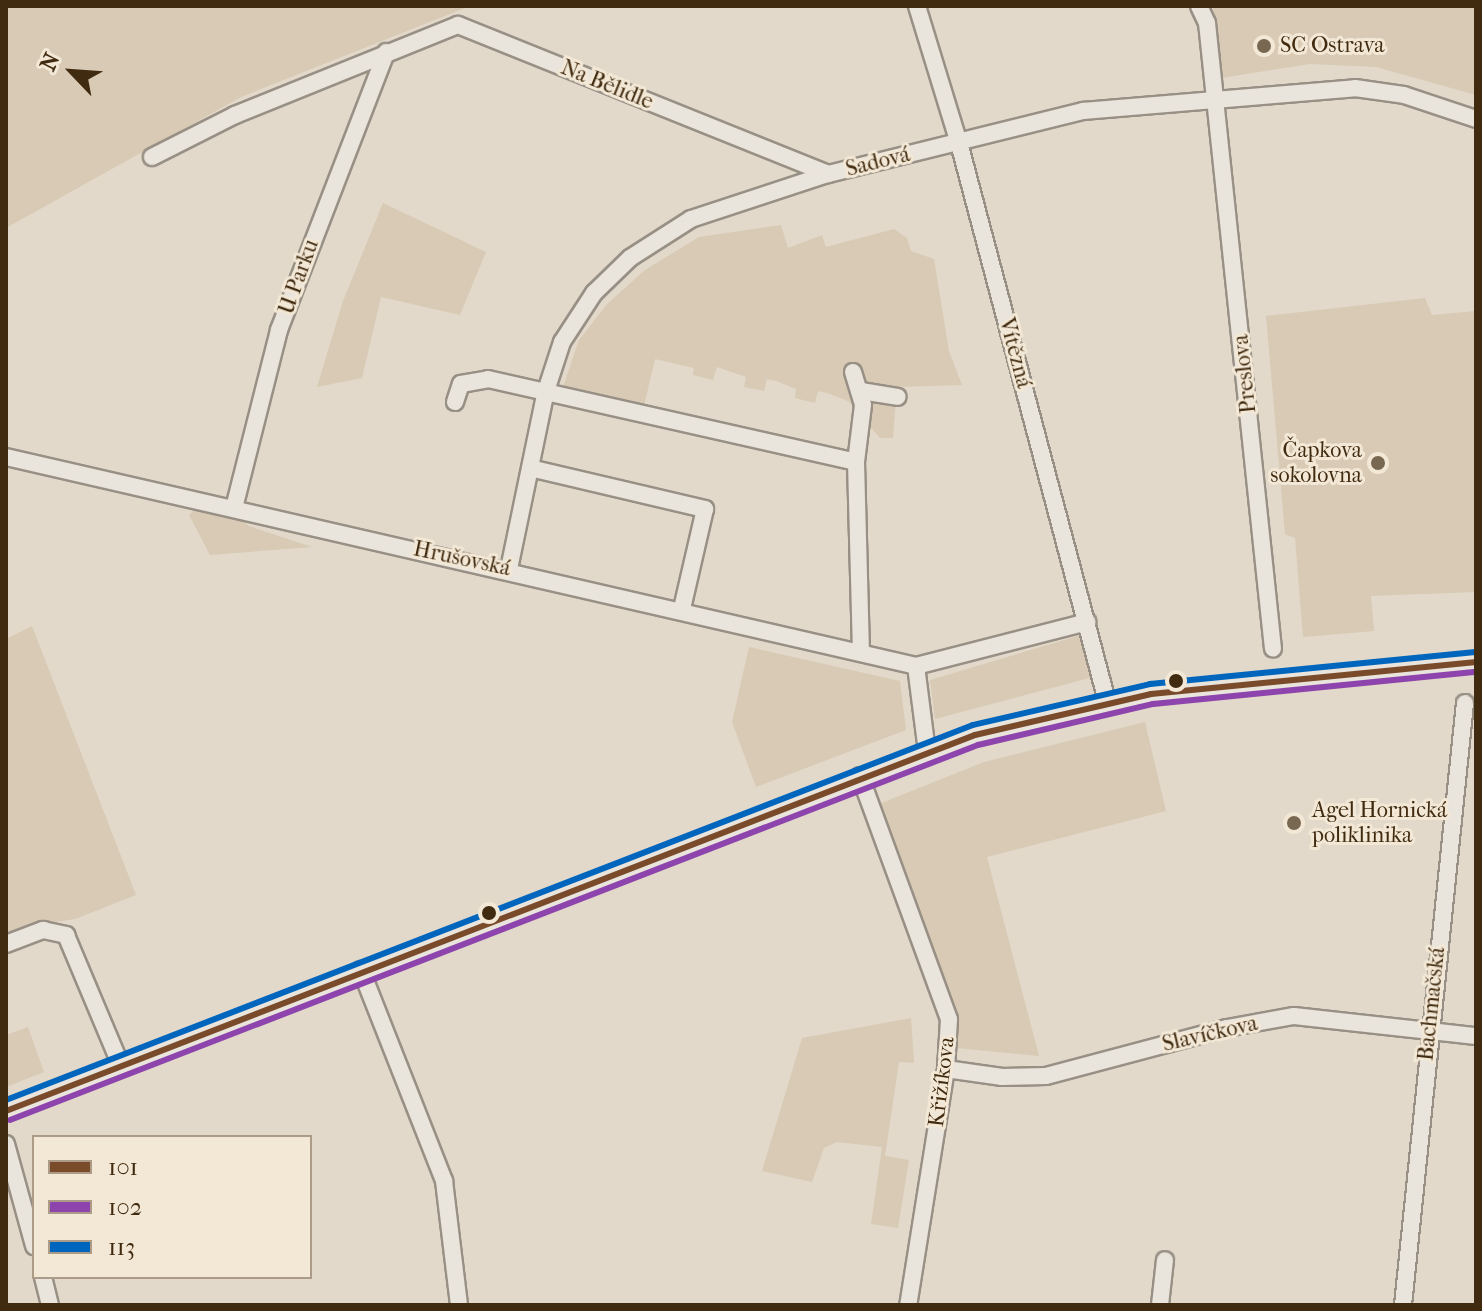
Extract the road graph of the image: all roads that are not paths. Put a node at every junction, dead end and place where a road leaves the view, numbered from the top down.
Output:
1 (917, 6) edge
2 (1199, 6) edge
3 (386, 52) junction
4 (1215, 99) junction
5 (1476, 119) edge
6 (959, 143) junction
7 (152, 157) dead end
8 (828, 174) junction
9 (853, 372) dead end
10 (546, 391) junction
11 (861, 391) junction
12 (898, 397) dead end
13 (455, 402) dead end
14 (6, 457) edge
15 (856, 462) junction
16 (530, 468) junction
17 (234, 508) junction
18 (509, 569) junction
19 (682, 609) junction
20 (1087, 622) junction
21 (1273, 649) dead end
22 (861, 650) junction
23 (1476, 662) edge
24 (916, 666) junction
25 (1107, 701) junction
26 (1465, 703) dead end
27 (927, 752) junction
28 (860, 776) junction
29 (6, 944) edge
30 (361, 970) junction
31 (1428, 1031) junction
32 (1476, 1036) edge
33 (121, 1066) junction
34 (946, 1069) junction
35 (6, 1111) edge
36 (6, 1144) edge
37 (32, 1239) edge
38 (1165, 1260) dead end
39 (44, 1279) edge
40 (50, 1305) edge
41 (459, 1305) edge
42 (908, 1305) edge
43 (1160, 1305) edge
44 (1403, 1305) edge

1 - 6 street, Vítězná
2 - 4 street, Preslova
3 - 7 street, Na Bělidle
3 - 8 street, Na Bělidle
3 - 17 street, U Parku
4 - 5 street, Sadová
4 - 6 street, Sadová
4 - 21 street, Preslova
6 - 8 street, Sadová
6 - 20 street, Vítězná
8 - 10 street, Sadová
9 - 11 street
10 - 13 street
10 - 15 street
10 - 16 street, Sadová
11 - 12 street
11 - 15 street
14 - 17 street, Hrušovská
15 - 22 street
16 - 18 street, Sadová
16 - 19 street
17 - 18 street, Hrušovská
18 - 19 street, Hrušovská
19 - 22 street, Hrušovská
20 - 24 street
20 - 25 street, Vítězná
22 - 24 street, Hrušovská
23 - 25 street
24 - 27 street
25 - 27 street
26 - 31 street, Bachmačská
27 - 28 street
28 - 30 street
28 - 34 street, Křižíkova
29 - 33 street
30 - 33 street
30 - 41 street
31 - 32 street, Slavíčkova
31 - 34 street, Slavíčkova
31 - 44 street, Bachmačská
33 - 35 street
34 - 42 street, Křižíkova
36 - 37 street
38 - 43 street
39 - 40 street

